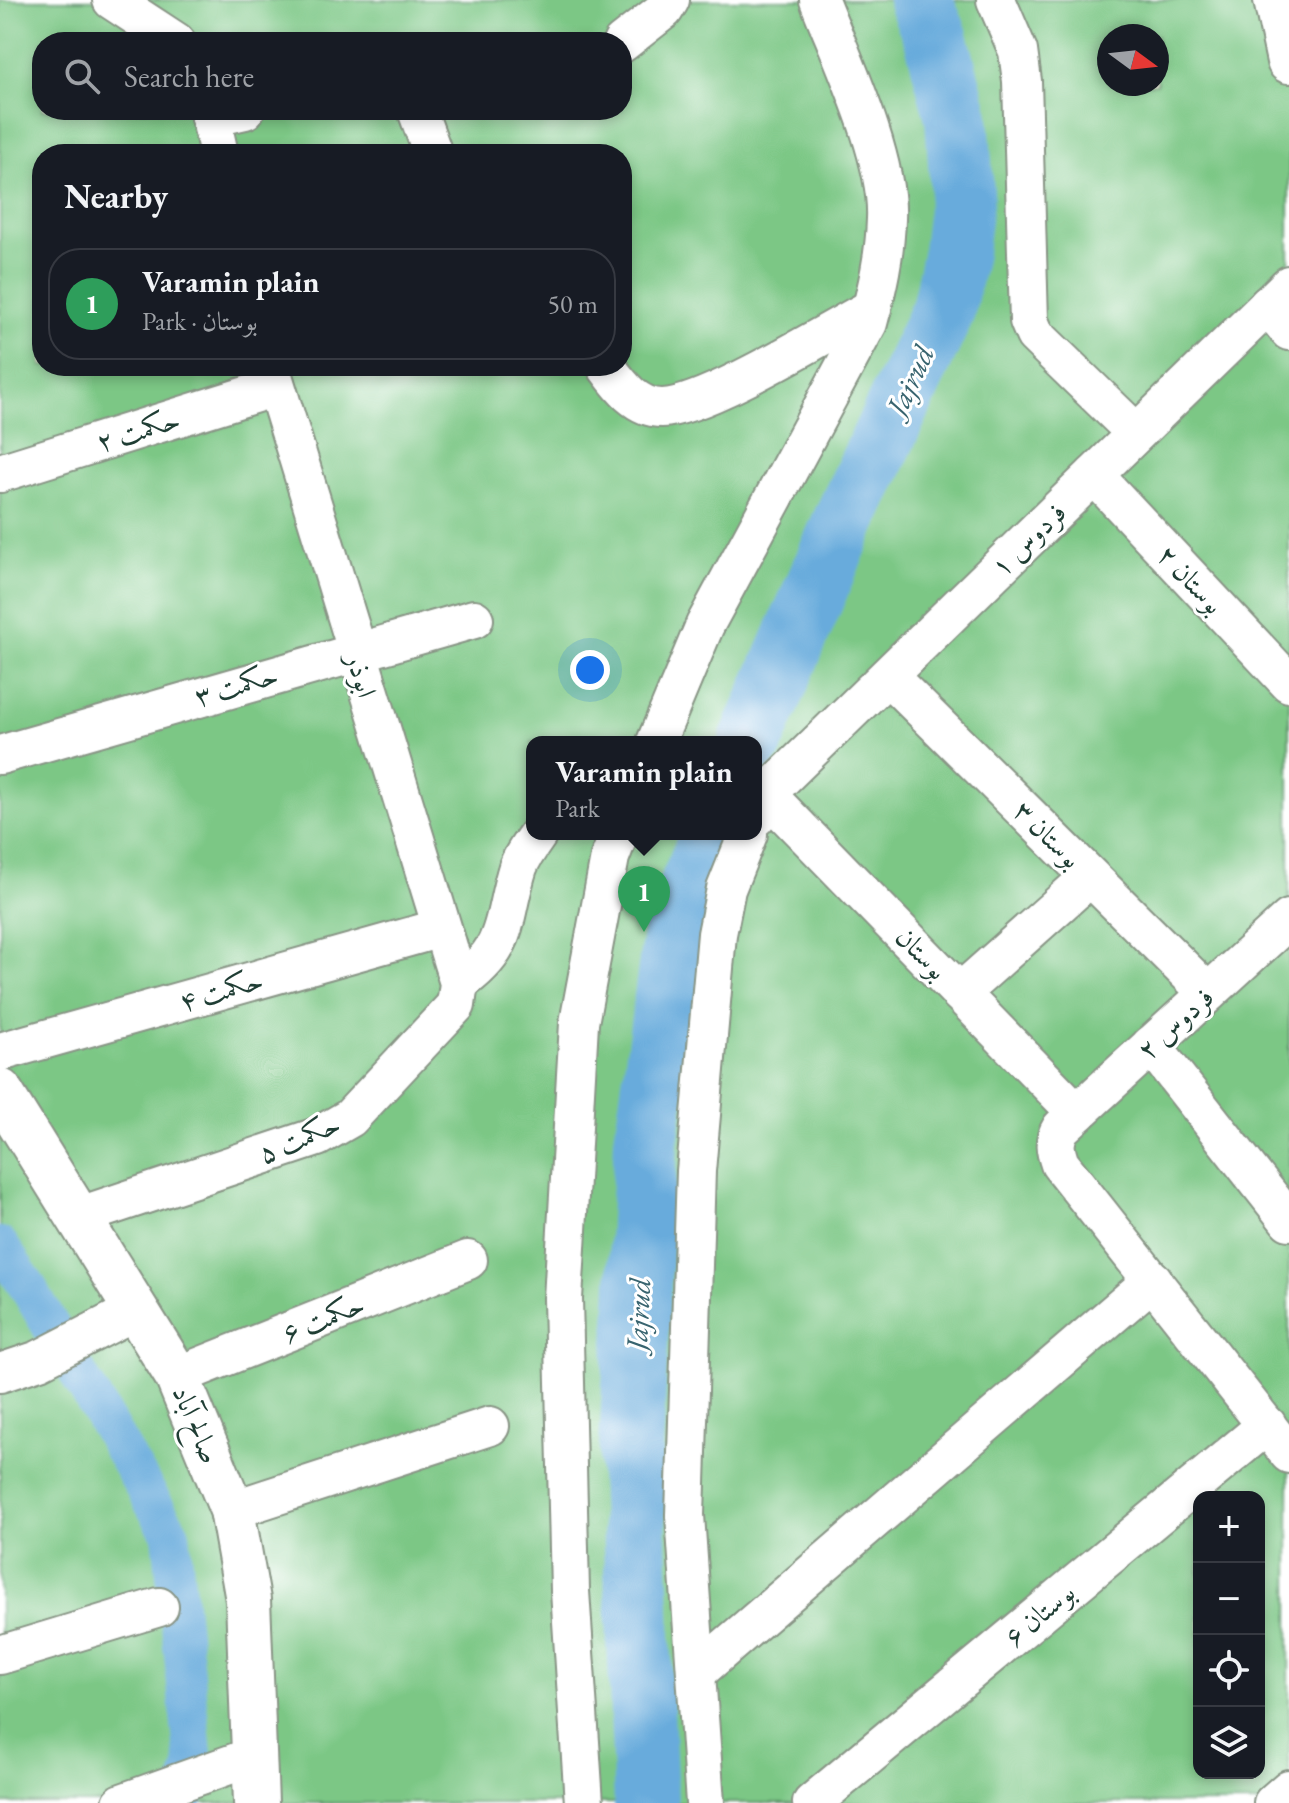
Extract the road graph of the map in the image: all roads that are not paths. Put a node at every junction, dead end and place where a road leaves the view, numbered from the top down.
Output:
1 (112, 0) edge
2 (670, 0) edge
3 (819, 0) edge
4 (996, 0) edge
5 (1276, 0) edge
6 (161, 32) edge
7 (632, 35) edge
8 (1289, 61) edge
9 (421, 120) edge
10 (429, 144) edge
11 (1282, 307) edge
12 (872, 308) junction
13 (273, 376) edge
14 (615, 376) edge
15 (1136, 433) junction
16 (0, 473) edge
17 (1094, 475) junction
18 (474, 619) dead end
19 (355, 651) junction
20 (888, 676) junction
21 (1289, 683) edge
22 (659, 736) edge
23 (0, 755) edge
24 (762, 804) edge
25 (762, 806) edge
26 (534, 840) edge
27 (617, 840) edge
28 (746, 840) edge
29 (1090, 877) junction
30 (1289, 919) edge
31 (441, 928) junction
32 (459, 983) junction
33 (960, 993) junction
34 (1208, 993) junction
35 (1151, 1045) junction
36 (0, 1052) edge
37 (3, 1102) edge
38 (1069, 1120) junction
39 (80, 1216) junction
40 (1289, 1221) edge
41 (468, 1260) dead end
42 (1153, 1280) junction
43 (138, 1309) junction
44 (0, 1373) edge
45 (177, 1376) junction
46 (490, 1426) dead end
47 (1278, 1439) edge
48 (232, 1510) junction
49 (159, 1607) dead end
50 (0, 1655) edge
51 (696, 1673) junction
52 (254, 1756) junction
53 (1289, 1789) edge
54 (122, 1803) edge
55 (256, 1803) edge
56 (584, 1803) edge
57 (705, 1803) edge
58 (812, 1803) edge
59 (1273, 1803) edge

1 - 6 street
2 - 7 street
3 - 12 street
4 - 15 street
5 - 8 street
9 - 10 street
11 - 15 street, فردوس ۱
12 - 14 street
12 - 22 street
13 - 16 street, حکمت ۲
13 - 19 street, ابوذر
15 - 17 street, فردوس ۱
17 - 20 street, فردوس ۱
17 - 21 street, بوستان ۲
18 - 19 street, حکمت ۳
19 - 23 street, حکمت ۳
19 - 31 street, ابوذر
20 - 24 street, فردوس ۱
20 - 29 street, بوستان ۳
25 - 33 street, بوستان
26 - 32 street
27 - 56 street
28 - 51 street
29 - 33 street
29 - 34 street, بوستان ۳
30 - 34 street, فردوس ۲
31 - 32 street, ابوذر
31 - 36 street, حکمت ۴
32 - 39 street, حکمت ۵
33 - 38 street, بوستان
34 - 35 street, فردوس ۲
35 - 38 street, فردوس ۲
35 - 40 street
37 - 39 street, صالح آباد
38 - 42 street
39 - 43 street, صالح آباد
41 - 45 street, حکمت ۶
42 - 47 street
42 - 51 street
43 - 44 street
43 - 45 street, صالح آباد
45 - 48 street, صالح آباد
46 - 48 street
47 - 58 street, بوستان ۶
48 - 52 street, صالح آباد
49 - 50 street
51 - 57 street
52 - 54 street
52 - 55 street, صالح آباد
53 - 59 street

